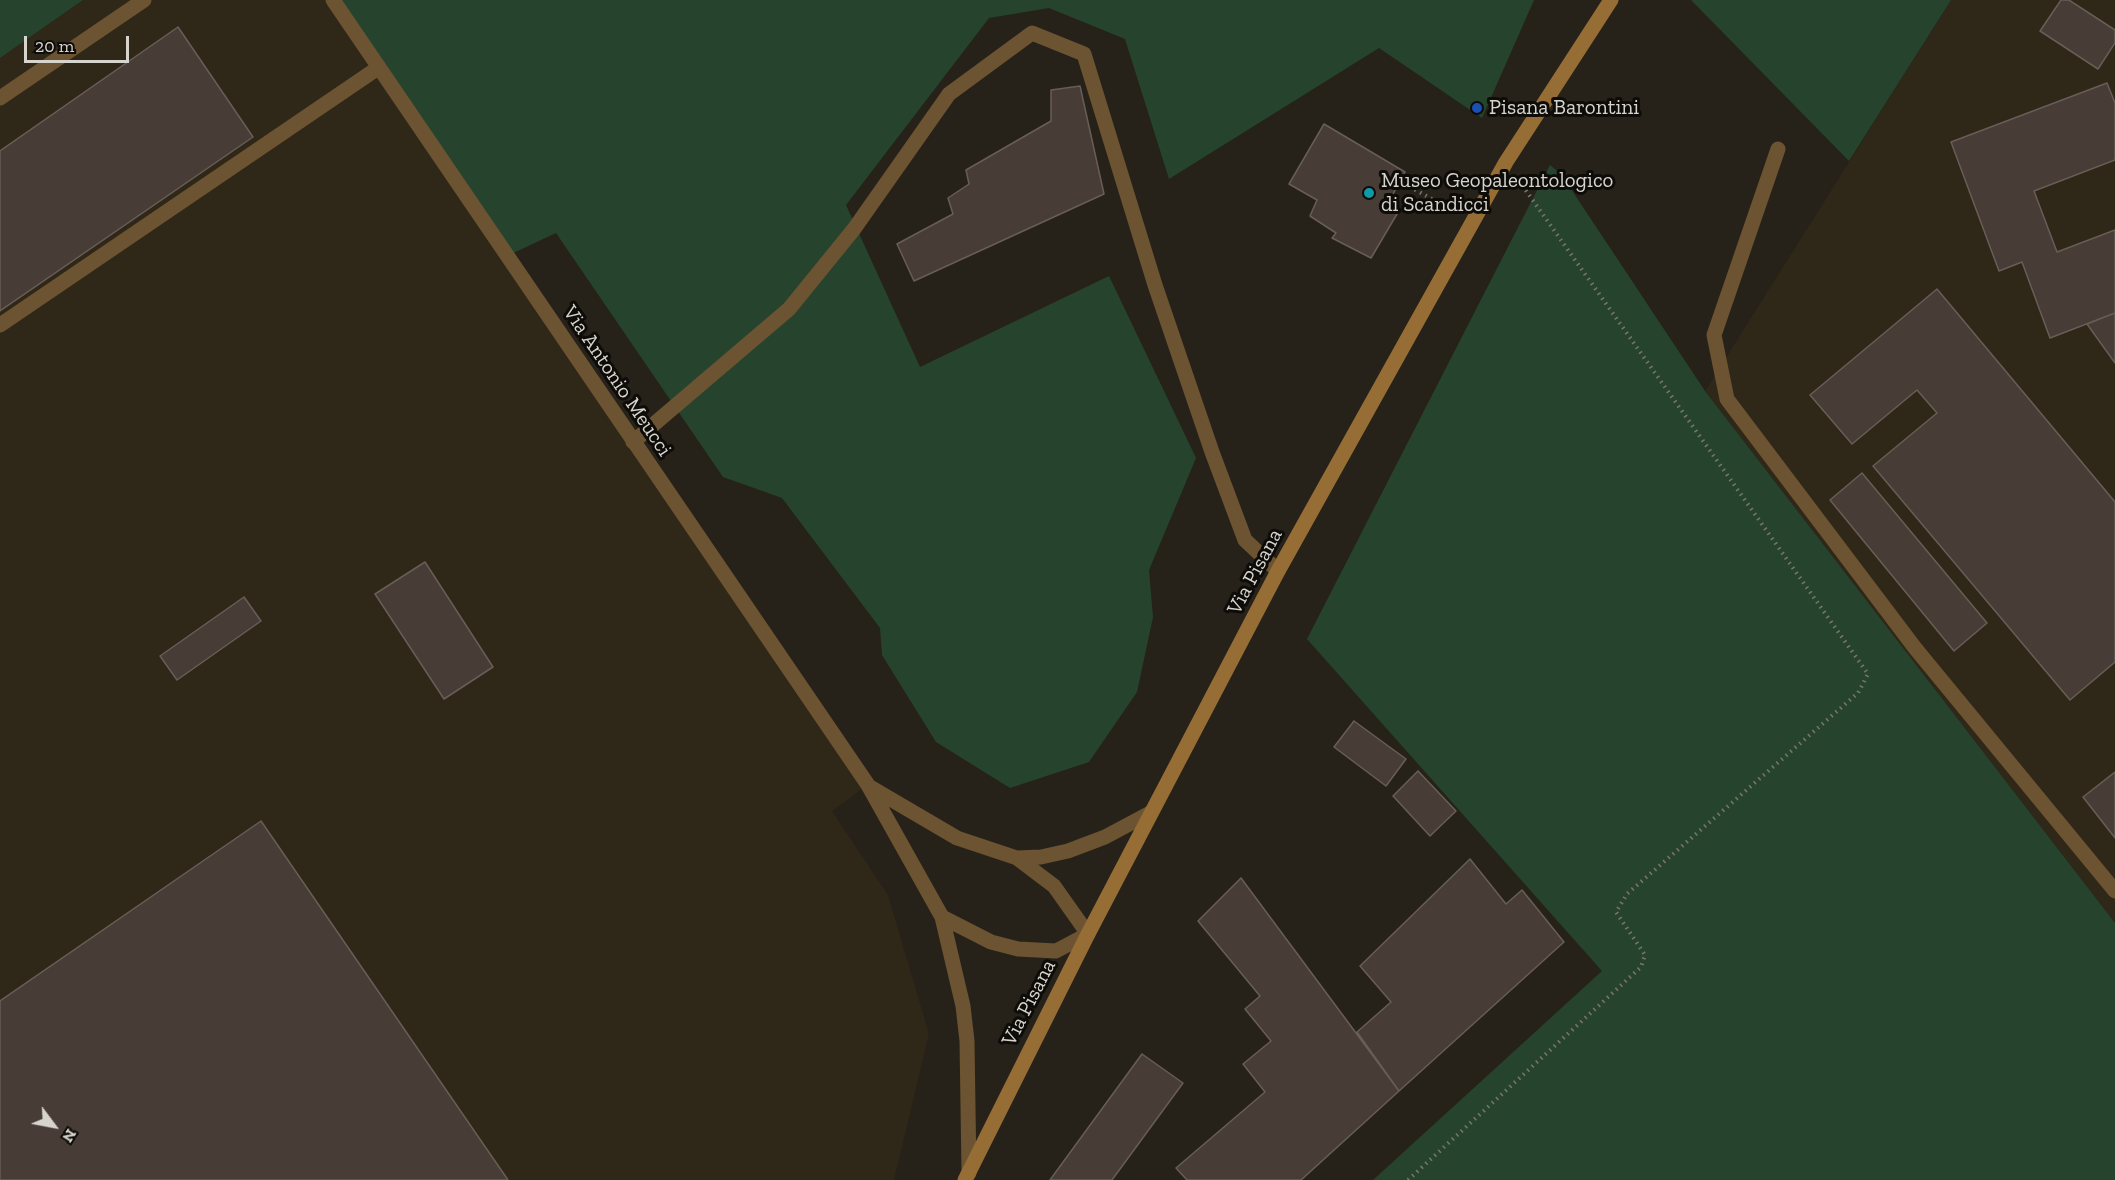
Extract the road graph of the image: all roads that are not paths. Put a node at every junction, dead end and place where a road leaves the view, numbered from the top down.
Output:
1 (144, 0) edge
2 (333, 0) edge
3 (1611, 0) edge
4 (378, 68) junction
5 (0, 98) edge
6 (1778, 149) dead end
7 (0, 325) edge
8 (633, 442) junction
9 (1278, 571) junction
10 (868, 785) junction
11 (1150, 813) junction
12 (1017, 858) junction
13 (2115, 891) edge
14 (942, 918) junction
15 (1088, 934) junction
16 (967, 1177) edge

1 - 5 street
2 - 4 street, Via Antonio Meucci
3 - 9 main road, Via Pisana
4 - 7 street
4 - 8 street, Via Antonio Meucci
6 - 13 street
8 - 9 street
8 - 10 street, Via Antonio Meucci
9 - 11 main road, Via Pisana
10 - 12 street, Via Antonio Meucci
10 - 14 street, Via Antonio Meucci
11 - 12 street, Via Antonio Meucci
11 - 15 main road, Via Pisana
12 - 15 street, Via Antonio Meucci
14 - 15 street
14 - 16 street, Via Antonio Meucci
15 - 16 main road, Via Pisana

